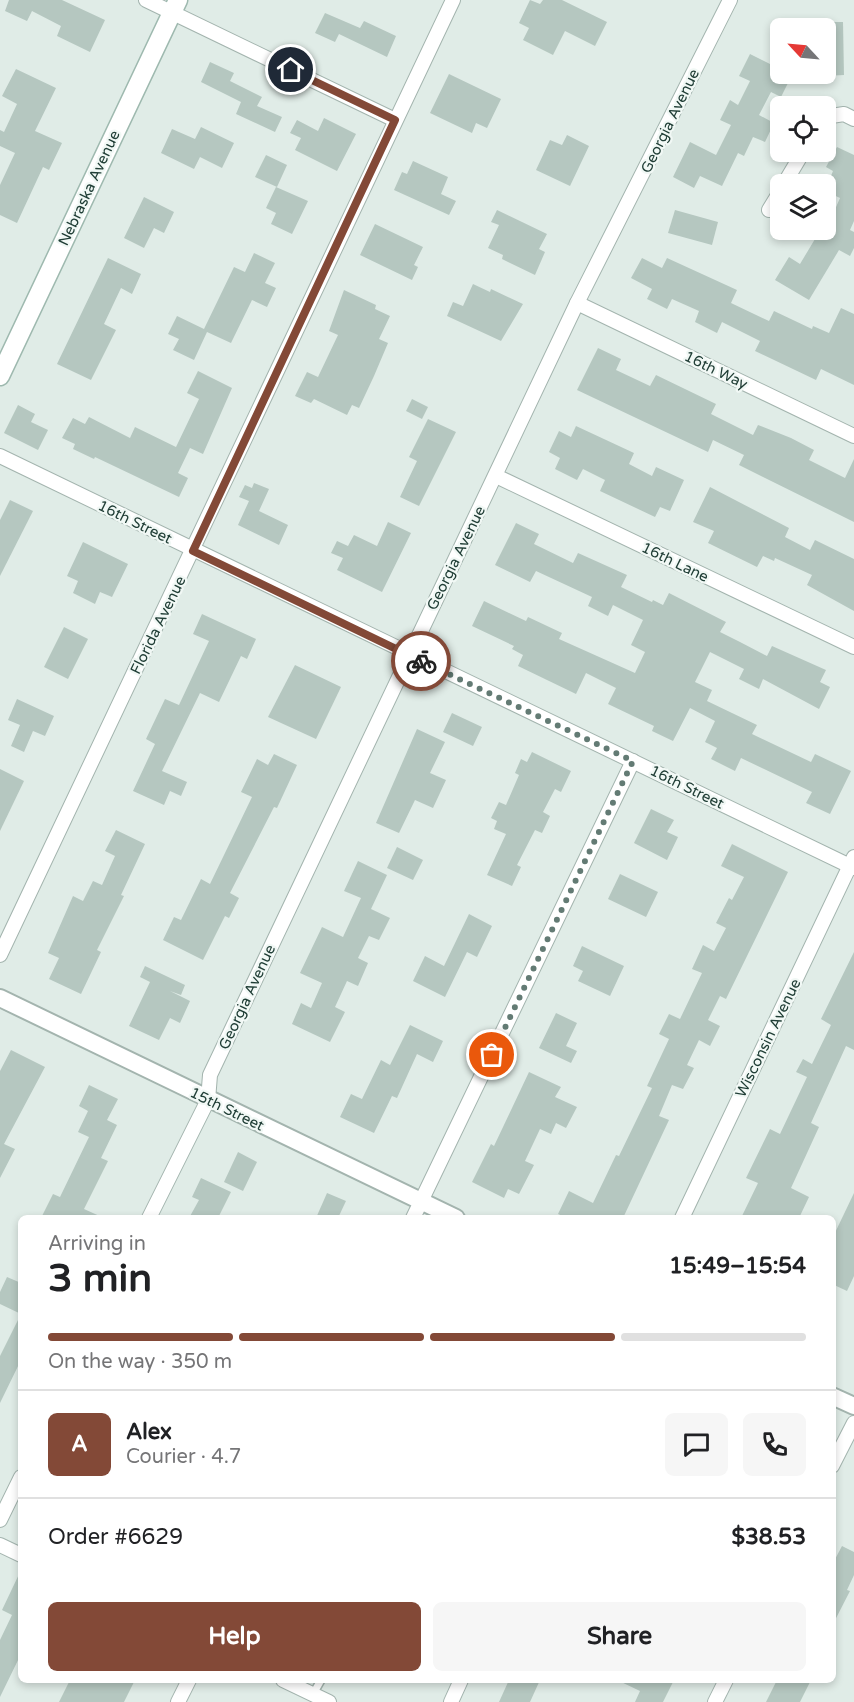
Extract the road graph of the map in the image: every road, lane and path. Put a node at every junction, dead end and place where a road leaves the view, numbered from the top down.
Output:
1 (146, 0) edge
2 (453, 0) edge
3 (730, 0) edge
4 (174, 6) edge
5 (836, 115) edge
6 (854, 119) edge
7 (395, 120) junction
8 (578, 303) junction
9 (0, 376) edge
10 (854, 436) edge
11 (0, 456) edge
12 (496, 476) junction
13 (193, 551) junction
14 (854, 647) edge
15 (409, 655) junction
16 (633, 761) junction
17 (852, 864) edge
18 (0, 955) edge
19 (0, 998) edge
20 (208, 1100) junction
21 (421, 1202) junction
22 (150, 1215) edge
23 (414, 1215) edge
24 (449, 1215) edge
25 (683, 1215) edge
26 (836, 1398) edge
27 (854, 1406) edge
28 (854, 1423) edge
29 (836, 1458) edge
30 (18, 1483) edge
31 (0, 1520) edge
32 (0, 1545) edge
33 (18, 1554) edge
34 (188, 1683) edge
35 (289, 1683) edge
36 (319, 1683) edge
37 (460, 1683) edge
38 (724, 1683) edge
39 (313, 1694) junction
40 (178, 1702) edge
41 (329, 1702) edge
42 (451, 1702) edge
43 (715, 1702) edge

1 - 4 street
2 - 7 street, Florida Avenue
3 - 8 street, Georgia Avenue
4 - 7 street
4 - 9 main road, Nebraska Avenue
5 - 6 street
7 - 13 street, Florida Avenue
8 - 10 street, 16th Way
8 - 12 street, Georgia Avenue
11 - 13 street, 16th Street
12 - 14 street, 16th Lane
12 - 15 street, Georgia Avenue
13 - 15 street, 16th Street
13 - 18 street, Florida Avenue
15 - 16 street, 16th Street
15 - 20 street, Georgia Avenue
16 - 17 street, 16th Street
16 - 21 street
17 - 25 street, Wisconsin Avenue
19 - 20 street, 15th Street
20 - 21 street, 15th Street
20 - 22 street, Georgia Avenue
21 - 23 street
21 - 24 street, 15th Street
26 - 27 street
28 - 29 street
30 - 31 street
32 - 33 street
34 - 40 street
35 - 39 street
36 - 39 lane
37 - 42 street
38 - 43 street
39 - 41 street

